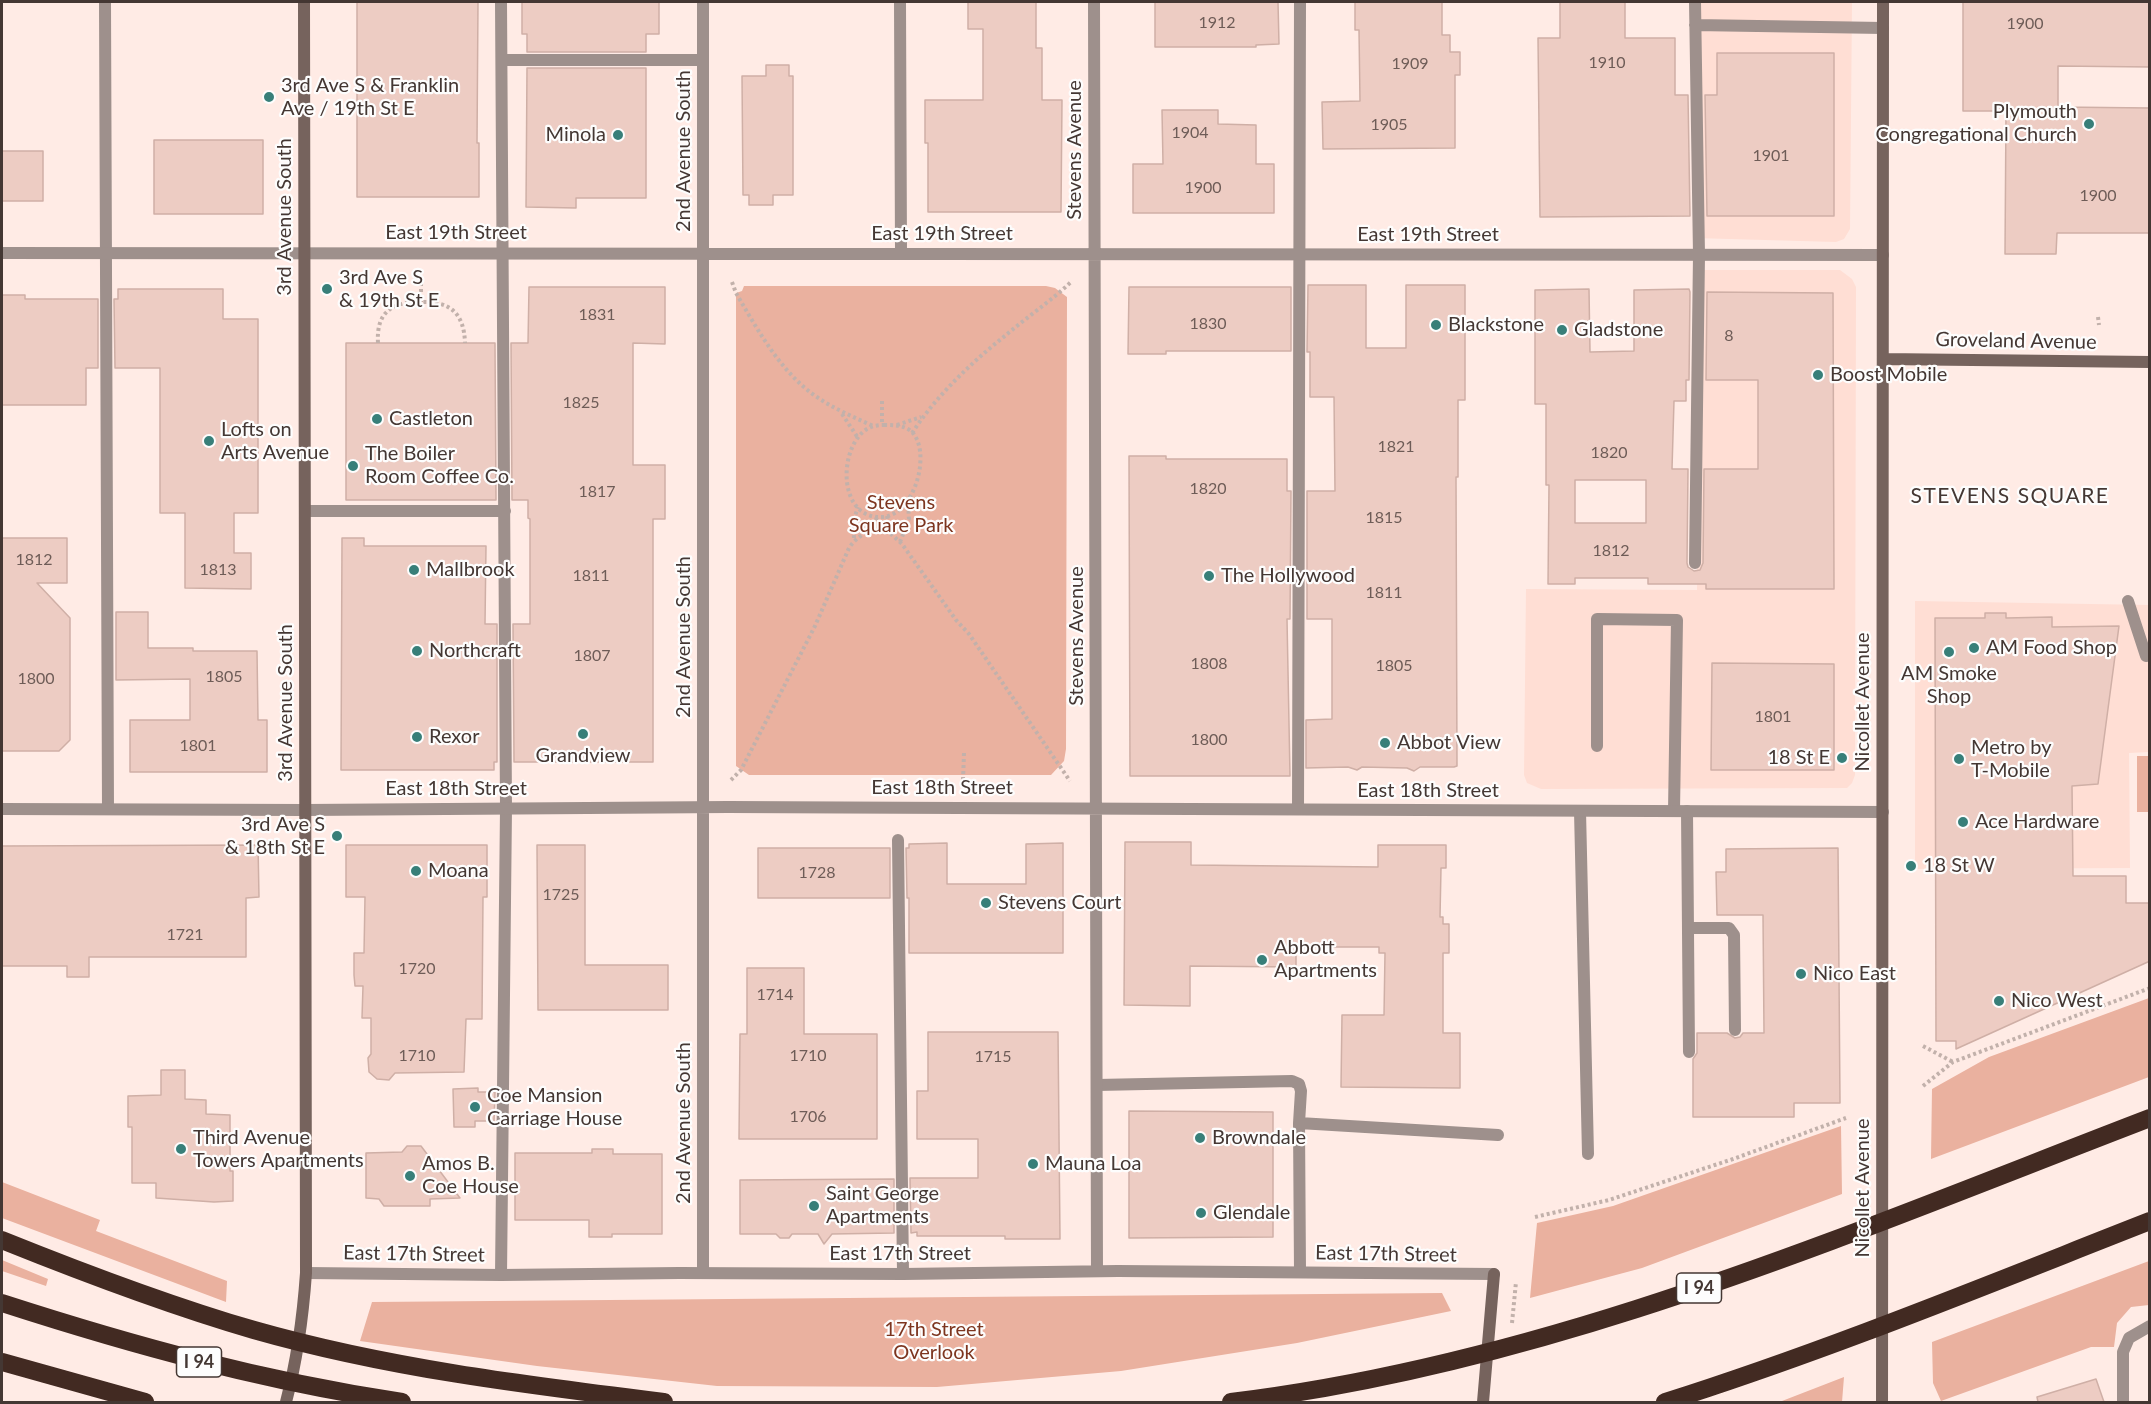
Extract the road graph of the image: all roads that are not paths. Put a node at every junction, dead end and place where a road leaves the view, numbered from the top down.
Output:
1 (105, 2) edge
2 (304, 2) edge
3 (501, 2) edge
4 (703, 2) edge
5 (900, 2) edge
6 (1094, 2) edge
7 (1300, 2) edge
8 (1695, 2) edge
9 (1883, 2) edge
10 (1695, 25) junction
11 (1883, 28) junction
12 (502, 60) junction
13 (703, 60) junction
14 (305, 252) junction
15 (2, 253) edge
16 (105, 253) junction
17 (504, 253) junction
18 (703, 253) junction
19 (901, 253) junction
20 (1095, 254) junction
21 (1300, 254) junction
22 (1699, 255) junction
23 (1883, 255) junction
24 (1883, 359) junction
25 (2150, 362) edge
26 (505, 511) junction
27 (305, 512) junction
28 (1695, 562) dead end
29 (2128, 601) dead end
30 (2146, 656) dead end
31 (1597, 746) dead end
32 (704, 807) junction
33 (108, 808) junction
34 (506, 808) junction
35 (1096, 808) junction
36 (2, 809) edge
37 (1298, 809) junction
38 (305, 810) junction
39 (1580, 811) junction
40 (1674, 811) junction
41 (1687, 811) junction
42 (1883, 812) junction
43 (898, 840) dead end
44 (1688, 928) junction
45 (1735, 1030) dead end
46 (1689, 1052) dead end
47 (1097, 1085) junction
48 (2150, 1118) edge
49 (1299, 1123) junction
50 (1498, 1135) dead end
51 (1588, 1154) dead end
52 (2150, 1221) edge
53 (2, 1240) edge
54 (1098, 1271) junction
55 (306, 1272) junction
56 (1300, 1272) junction
57 (703, 1273) junction
58 (903, 1274) junction
59 (501, 1275) junction
60 (2, 1303) edge
61 (2150, 1326) edge
62 (2, 1362) edge
63 (145, 1402) edge
64 (286, 1402) edge
65 (402, 1402) edge
66 (664, 1402) edge
67 (1231, 1402) edge
68 (1483, 1402) edge
69 (1665, 1402) edge
70 (1882, 1402) edge
71 (2123, 1402) edge

1 - 16 street
2 - 14 street, 3rd Avenue South
3 - 12 street
4 - 13 street, 2nd Avenue South
5 - 19 street
6 - 20 street, Stevens Avenue
7 - 21 street
8 - 10 street
9 - 11 street, Nicollet Avenue
10 - 11 street
10 - 22 street
11 - 23 street, Nicollet Avenue
12 - 13 street
12 - 17 street
13 - 18 street, 2nd Avenue South
14 - 16 street, East 19th Street
14 - 17 street, East 19th Street
14 - 27 street, 3rd Avenue South
15 - 16 street, East 19th Street
16 - 33 street
17 - 18 street, East 19th Street
17 - 26 street
18 - 19 street, East 19th Street
18 - 32 street, 2nd Avenue South
19 - 20 street, East 19th Street
20 - 21 street, East 19th Street
20 - 35 street, Stevens Avenue
21 - 22 street, East 19th Street
21 - 37 street
22 - 23 street, East 19th Street
22 - 28 street
23 - 24 street, Nicollet Avenue
24 - 25 street, Groveland Avenue
24 - 42 street, Nicollet Avenue
26 - 27 street
26 - 34 street
27 - 38 street, 3rd Avenue South
29 - 30 street
31 - 40 street
32 - 34 street, East 18th Street
32 - 35 street, East 18th Street
32 - 57 street, 2nd Avenue South
33 - 36 street, East 18th Street
33 - 38 street, East 18th Street
34 - 38 street, East 18th Street
34 - 59 street
35 - 37 street, East 18th Street
35 - 47 street, Stevens Avenue
37 - 39 street, East 18th Street
38 - 55 street, 3rd Avenue South
39 - 40 street, East 18th Street
39 - 51 street
40 - 41 street, East 18th Street
41 - 42 street, East 18th Street
41 - 44 street
42 - 70 street, Nicollet Avenue
43 - 58 street
44 - 45 street
44 - 46 street
47 - 49 street
47 - 54 street, Stevens Avenue
48 - 67 highway, I 94
49 - 50 street
49 - 56 street
52 - 69 highway
53 - 66 highway
54 - 56 street, East 17th Street
54 - 58 street, East 17th Street
55 - 59 street, East 17th Street
55 - 64 street, 3rd Avenue South
56 - 68 street, East 17th Street
57 - 58 street, East 17th Street
57 - 59 street, East 17th Street
60 - 65 highway, I 94
61 - 71 street
62 - 63 highway

